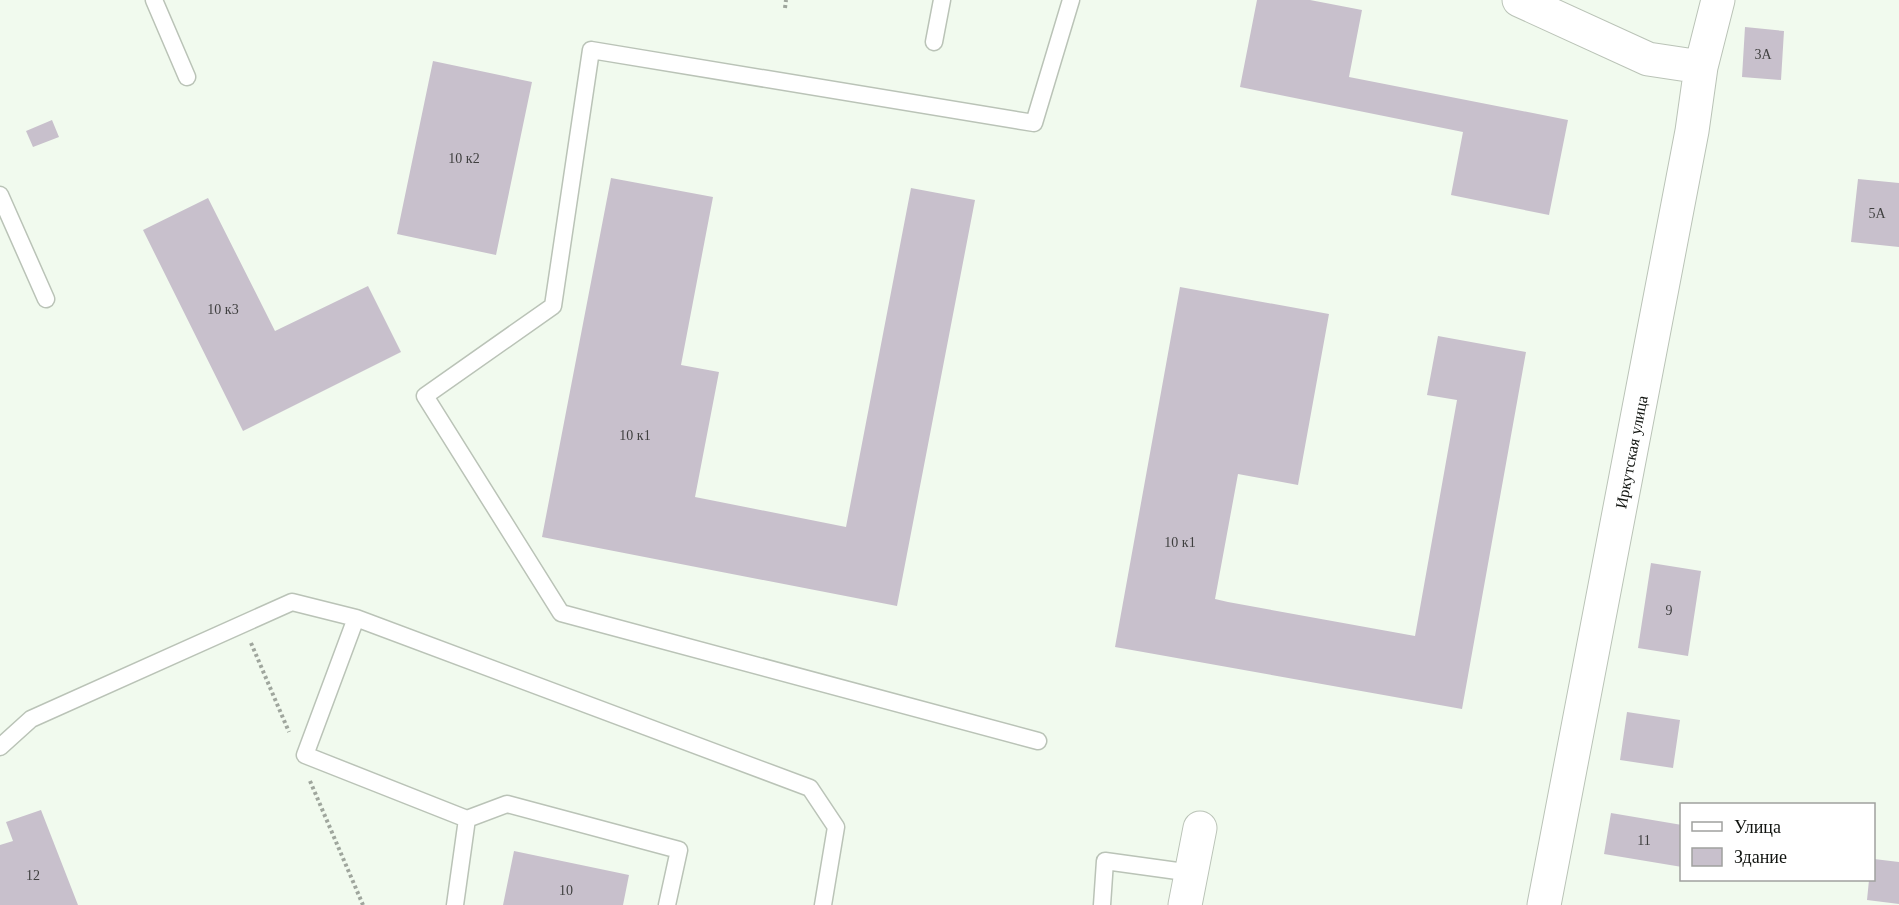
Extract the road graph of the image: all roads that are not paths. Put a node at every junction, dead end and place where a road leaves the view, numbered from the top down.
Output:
1 (154, 0) edge
2 (942, 0) edge
3 (1071, 0) edge
4 (1519, 0) edge
5 (1718, 0) edge
6 (934, 42) dead end
7 (1701, 67) junction
8 (187, 77) dead end
9 (0, 195) edge
10 (46, 299) dead end
11 (356, 618) junction
12 (1038, 741) dead end
13 (0, 747) edge
14 (467, 819) junction
15 (1200, 828) dead end
16 (1192, 873) junction
17 (455, 905) edge
18 (667, 905) edge
19 (822, 905) edge
20 (1102, 905) edge
21 (1185, 905) edge
22 (1544, 905) edge

1 - 8 lane
2 - 6 lane
3 - 12 lane
4 - 7 street
5 - 7 street, Иркутская улица
7 - 22 street, Иркутская улица
9 - 10 lane
11 - 13 lane
11 - 14 lane
11 - 19 lane
14 - 17 lane
14 - 18 lane
15 - 16 street
16 - 20 lane
16 - 21 street

